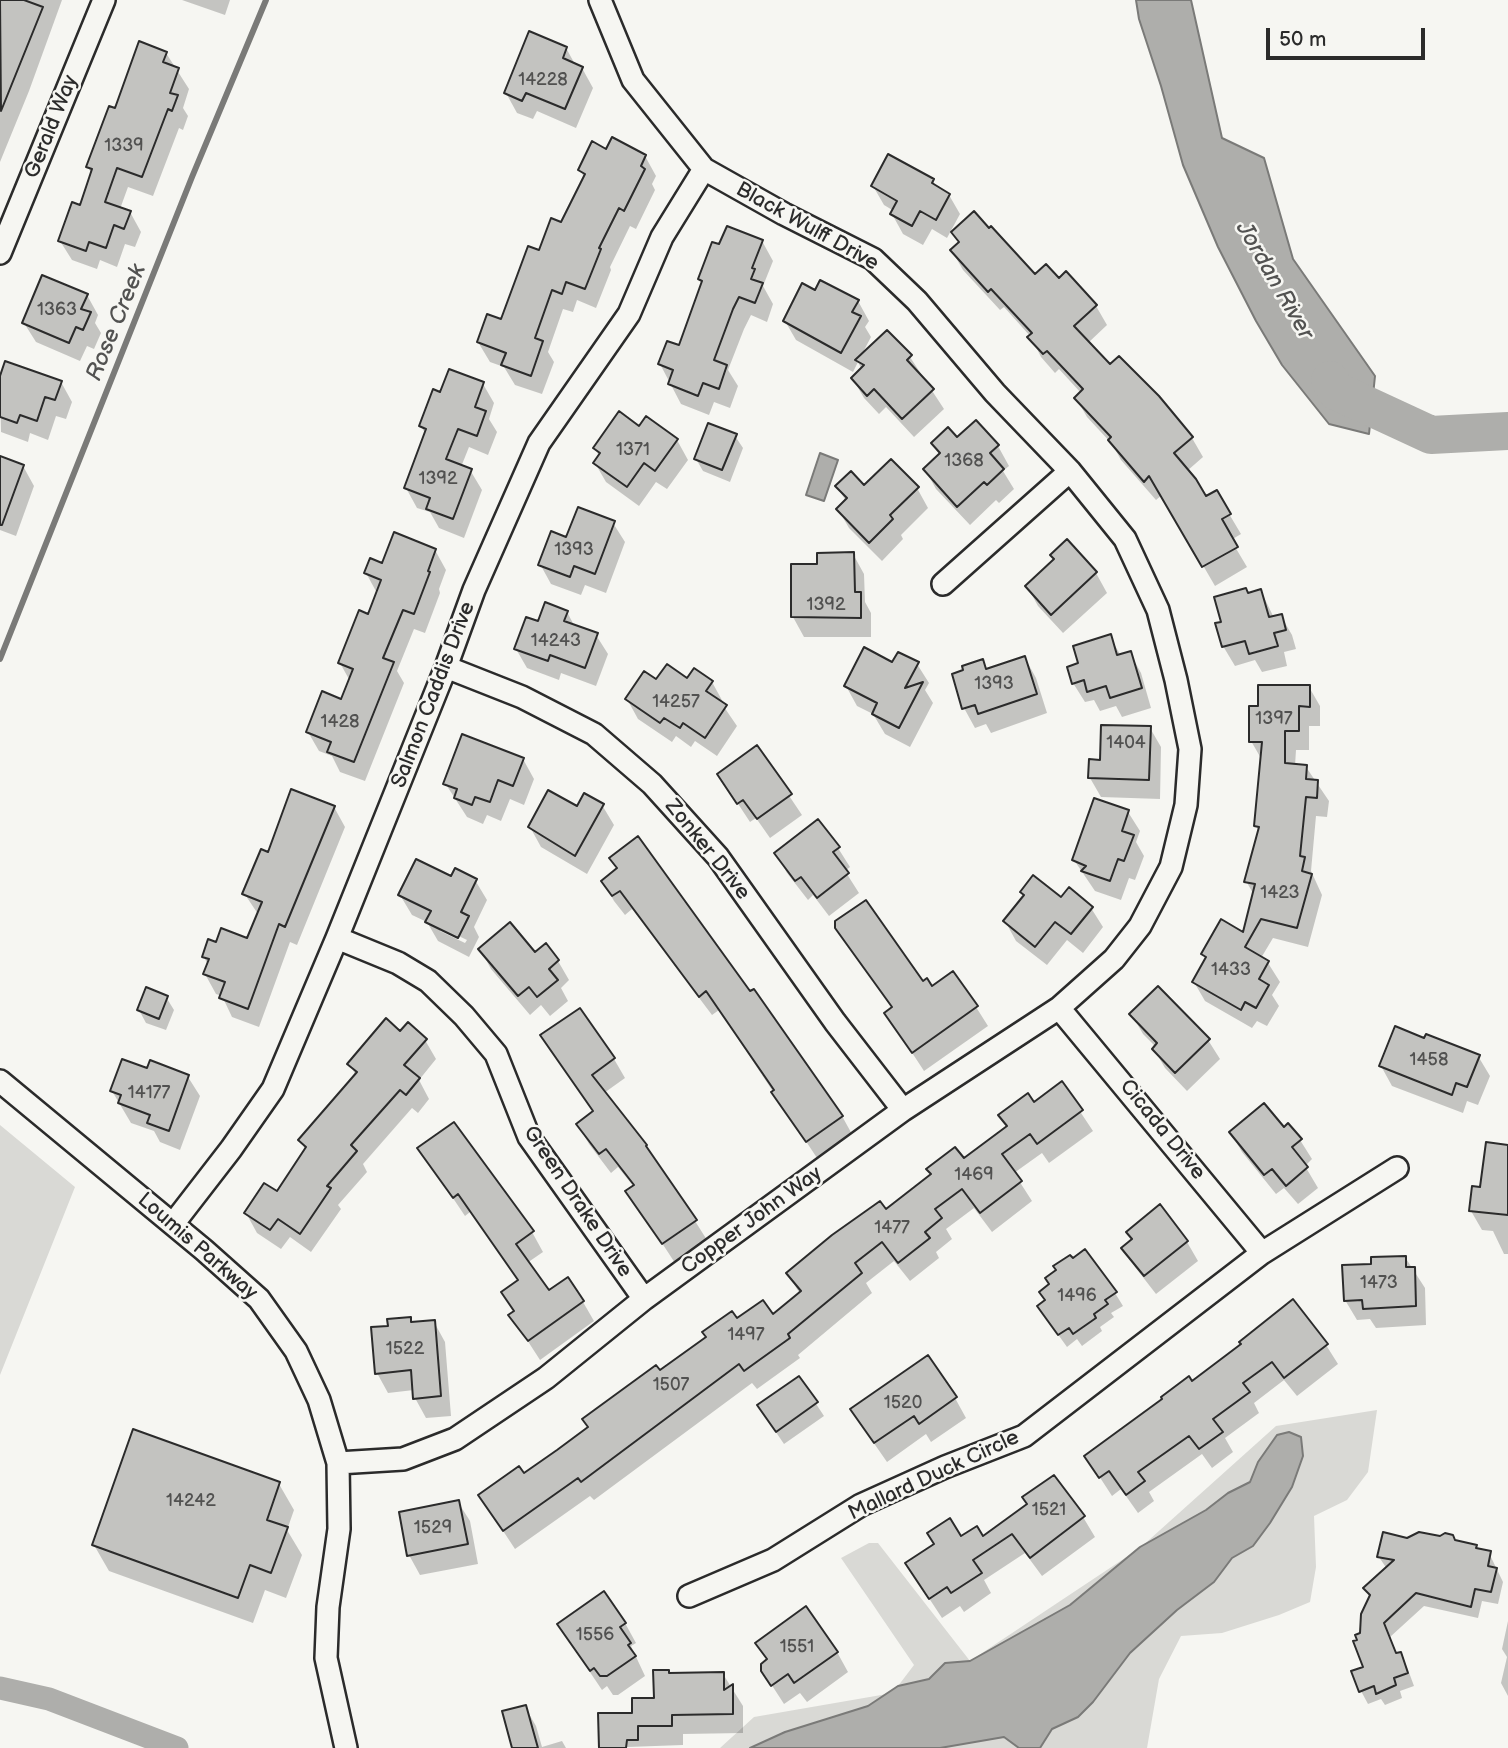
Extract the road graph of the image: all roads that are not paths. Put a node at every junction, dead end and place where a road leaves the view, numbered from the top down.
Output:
1 (104, 0) edge
2 (600, 0) edge
3 (704, 169) junction
4 (0, 253) edge
5 (1070, 471) junction
6 (943, 584) dead end
7 (446, 667) junction
8 (1140, 926) joint
9 (337, 938) junction
10 (1059, 1008) junction
11 (0, 1081) edge
12 (903, 1110) junction
13 (1397, 1168) dead end
14 (173, 1224) junction
15 (1262, 1253) junction
16 (644, 1299) junction
17 (338, 1463) junction
18 (689, 1596) dead end
19 (346, 1748) edge

1 - 4 street, Gerald Way
2 - 3 street, Black Wulff Drive
3 - 5 street, Black Wulff Drive
3 - 7 street, Salmon Caddis Drive
5 - 6 street
5 - 8 street, Black Wulff Drive
7 - 9 street, Salmon Caddis Drive
7 - 12 street, Zonker Drive
8 - 10 street, Copper John Way
9 - 14 street, Salmon Caddis Drive
9 - 16 street, Green Drake Drive
10 - 12 street, Copper John Way
10 - 15 street, Cicada Drive
11 - 14 street, Loumis Parkway
12 - 16 street, Copper John Way
13 - 15 street, Mallard Duck Circle
14 - 17 street, Loumis Parkway
15 - 18 street, Mallard Duck Circle
16 - 17 street, Copper John Way
17 - 19 street, Loumis Parkway

